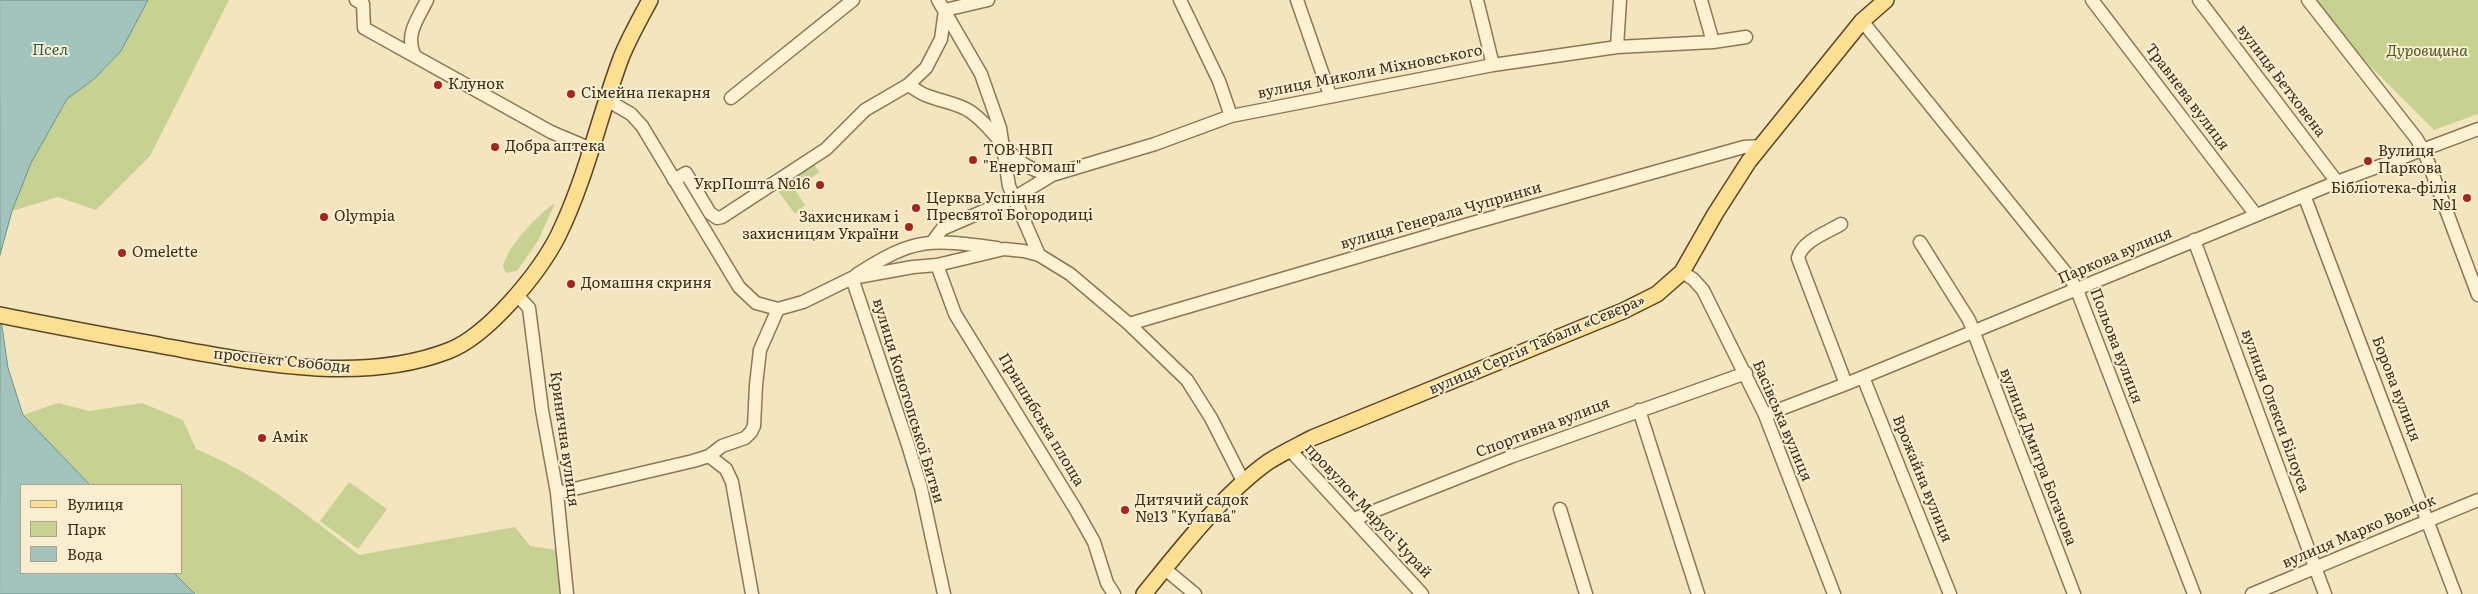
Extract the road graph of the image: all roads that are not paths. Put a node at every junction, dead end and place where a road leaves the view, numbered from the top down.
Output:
1 (356, 0) edge
2 (427, 0) edge
3 (650, 0) edge
4 (852, 0) edge
5 (988, 0) edge
6 (1180, 0) edge
7 (1297, 0) edge
8 (1476, 0) edge
9 (1620, 0) edge
10 (1701, 0) edge
11 (1886, 0) edge
12 (2092, 0) edge
13 (2199, 0) edge
14 (2308, 0) edge
15 (942, 5) edge
16 (1862, 21) junction
17 (1746, 38) dead end
18 (1713, 42) junction
19 (1617, 48) junction
20 (414, 54) junction
21 (1493, 65) junction
22 (908, 84) junction
23 (1330, 95) junction
24 (731, 98) dead end
25 (607, 100) junction
26 (1231, 116) junction
27 (2478, 129) edge
28 (1003, 146) junction
29 (1762, 146) junction
30 (591, 149) junction
31 (2424, 151) junction
32 (1052, 175) junction
33 (674, 180) junction
34 (2337, 182) junction
35 (2304, 195) junction
36 (1014, 198) junction
37 (2256, 215) junction
38 (1841, 224) dead end
39 (2194, 240) junction
40 (933, 241) junction
41 (1920, 242) dead end
42 (1004, 249) junction
43 (1039, 255) junction
44 (938, 265) junction
45 (1682, 272) junction
46 (852, 278) junction
47 (2077, 290) junction
48 (517, 295) junction
49 (2478, 295) edge
50 (778, 309) junction
51 (0, 315) edge
52 (1130, 324) junction
53 (1972, 331) junction
54 (1746, 373) junction
55 (1863, 377) junction
56 (1846, 384) junction
57 (1639, 410) junction
58 (1765, 414) junction
59 (1289, 449) junction
60 (709, 456) junction
61 (1244, 482) junction
62 (557, 494) junction
63 (2478, 500) edge
64 (1560, 509) dead end
65 (1354, 519) junction
66 (2428, 520) junction
67 (1165, 569) junction
68 (2315, 569) junction
69 (566, 594) edge
70 (752, 594) edge
71 (944, 594) edge
72 (1114, 594) edge
73 (1144, 594) edge
74 (1195, 594) edge
75 (1422, 594) edge
76 (1586, 594) edge
77 (1698, 594) edge
78 (1834, 594) edge
79 (1950, 594) edge
80 (2074, 594) edge
81 (2194, 594) edge
82 (2252, 594) edge
83 (2325, 594) edge
84 (2456, 594) edge

1 - 20 street
2 - 20 street
3 - 25 main road, проспект Свободи
4 - 24 street
5 - 15 street
6 - 26 street
7 - 23 street
8 - 21 street
9 - 19 street
10 - 18 street
11 - 16 main road, вулиця Сергія Табали «Сєвєра»
12 - 37 street, Травнева вулиця
13 - 34 street, вулиця Бетховена
14 - 31 street
15 - 22 street
15 - 28 street
16 - 29 main road, вулиця Сергія Табали «Сєвєра»
16 - 47 street, Польова вулиця
17 - 18 street, вулиця Миколи Міхновського
18 - 19 street, вулиця Миколи Міхновського
19 - 21 street, вулиця Миколи Міхновського
20 - 30 street
21 - 23 street, вулиця Миколи Міхновського
22 - 28 street
22 - 33 street
23 - 26 street, вулиця Миколи Міхновського
25 - 30 main road, проспект Свободи
25 - 33 street
26 - 32 street, вулиця Миколи Міхновського
27 - 31 street, Паркова вулиця
28 - 32 street
28 - 36 street
29 - 45 main road, вулиця Сергія Табали «Сєвєра»
29 - 52 street, вулиця Генерала Чупринки
30 - 48 main road, проспект Свободи
31 - 34 street, Паркова вулиця
31 - 49 street
32 - 36 street, вулиця Миколи Міхновського
33 - 50 street
34 - 35 street, Паркова вулиця
35 - 37 street, Паркова вулиця
35 - 66 street, Борова вулиця
36 - 40 street, вулиця Миколи Міхновського
36 - 43 street
37 - 39 street, Паркова вулиця
38 - 56 street
39 - 47 street, Паркова вулиця
39 - 68 street, вулиця Олекси Білоуса
40 - 42 street
40 - 46 street
41 - 53 street, вулиця Дмитра Богачова
42 - 43 street
42 - 44 street
43 - 52 street
44 - 46 street
44 - 72 street, Пришибська площа
45 - 54 street, Басівська вулиця
45 - 59 main road, вулиця Сергія Табали «Сєвєра»
46 - 50 street
46 - 71 street, вулиця Конотопської Битви
47 - 53 street, Паркова вулиця
47 - 81 street, Польова вулиця
48 - 51 main road, проспект Свободи
48 - 62 street, Кринична вулиця
50 - 60 street
52 - 61 street
53 - 55 street, Паркова вулиця
53 - 80 street, вулиця Дмитра Богачова
54 - 57 street, Спортивна вулиця
54 - 58 street, Басівська вулиця
55 - 56 street, Паркова вулиця
55 - 79 street, Врожайна вулиця
56 - 58 street, Паркова вулиця
57 - 65 street, Спортивна вулиця
57 - 77 street
58 - 78 street, Басівська вулиця
59 - 61 main road, вулиця Сергія Табали «Сєвєра»
59 - 65 street, провулок Марусі Чурай
60 - 62 street
60 - 70 street
61 - 67 main road, вулиця Сергія Табали «Сєвєра»
62 - 69 street, Кринична вулиця
63 - 66 street, вулиця Марко Вовчок
64 - 76 street
65 - 75 street, провулок Марусі Чурай
66 - 68 street, вулиця Марко Вовчок
66 - 84 street, Борова вулиця
67 - 73 main road, вулиця Сергія Табали «Сєвєра»
67 - 74 street
68 - 82 street, вулиця Марко Вовчок
68 - 83 street, вулиця Олекси Білоуса

